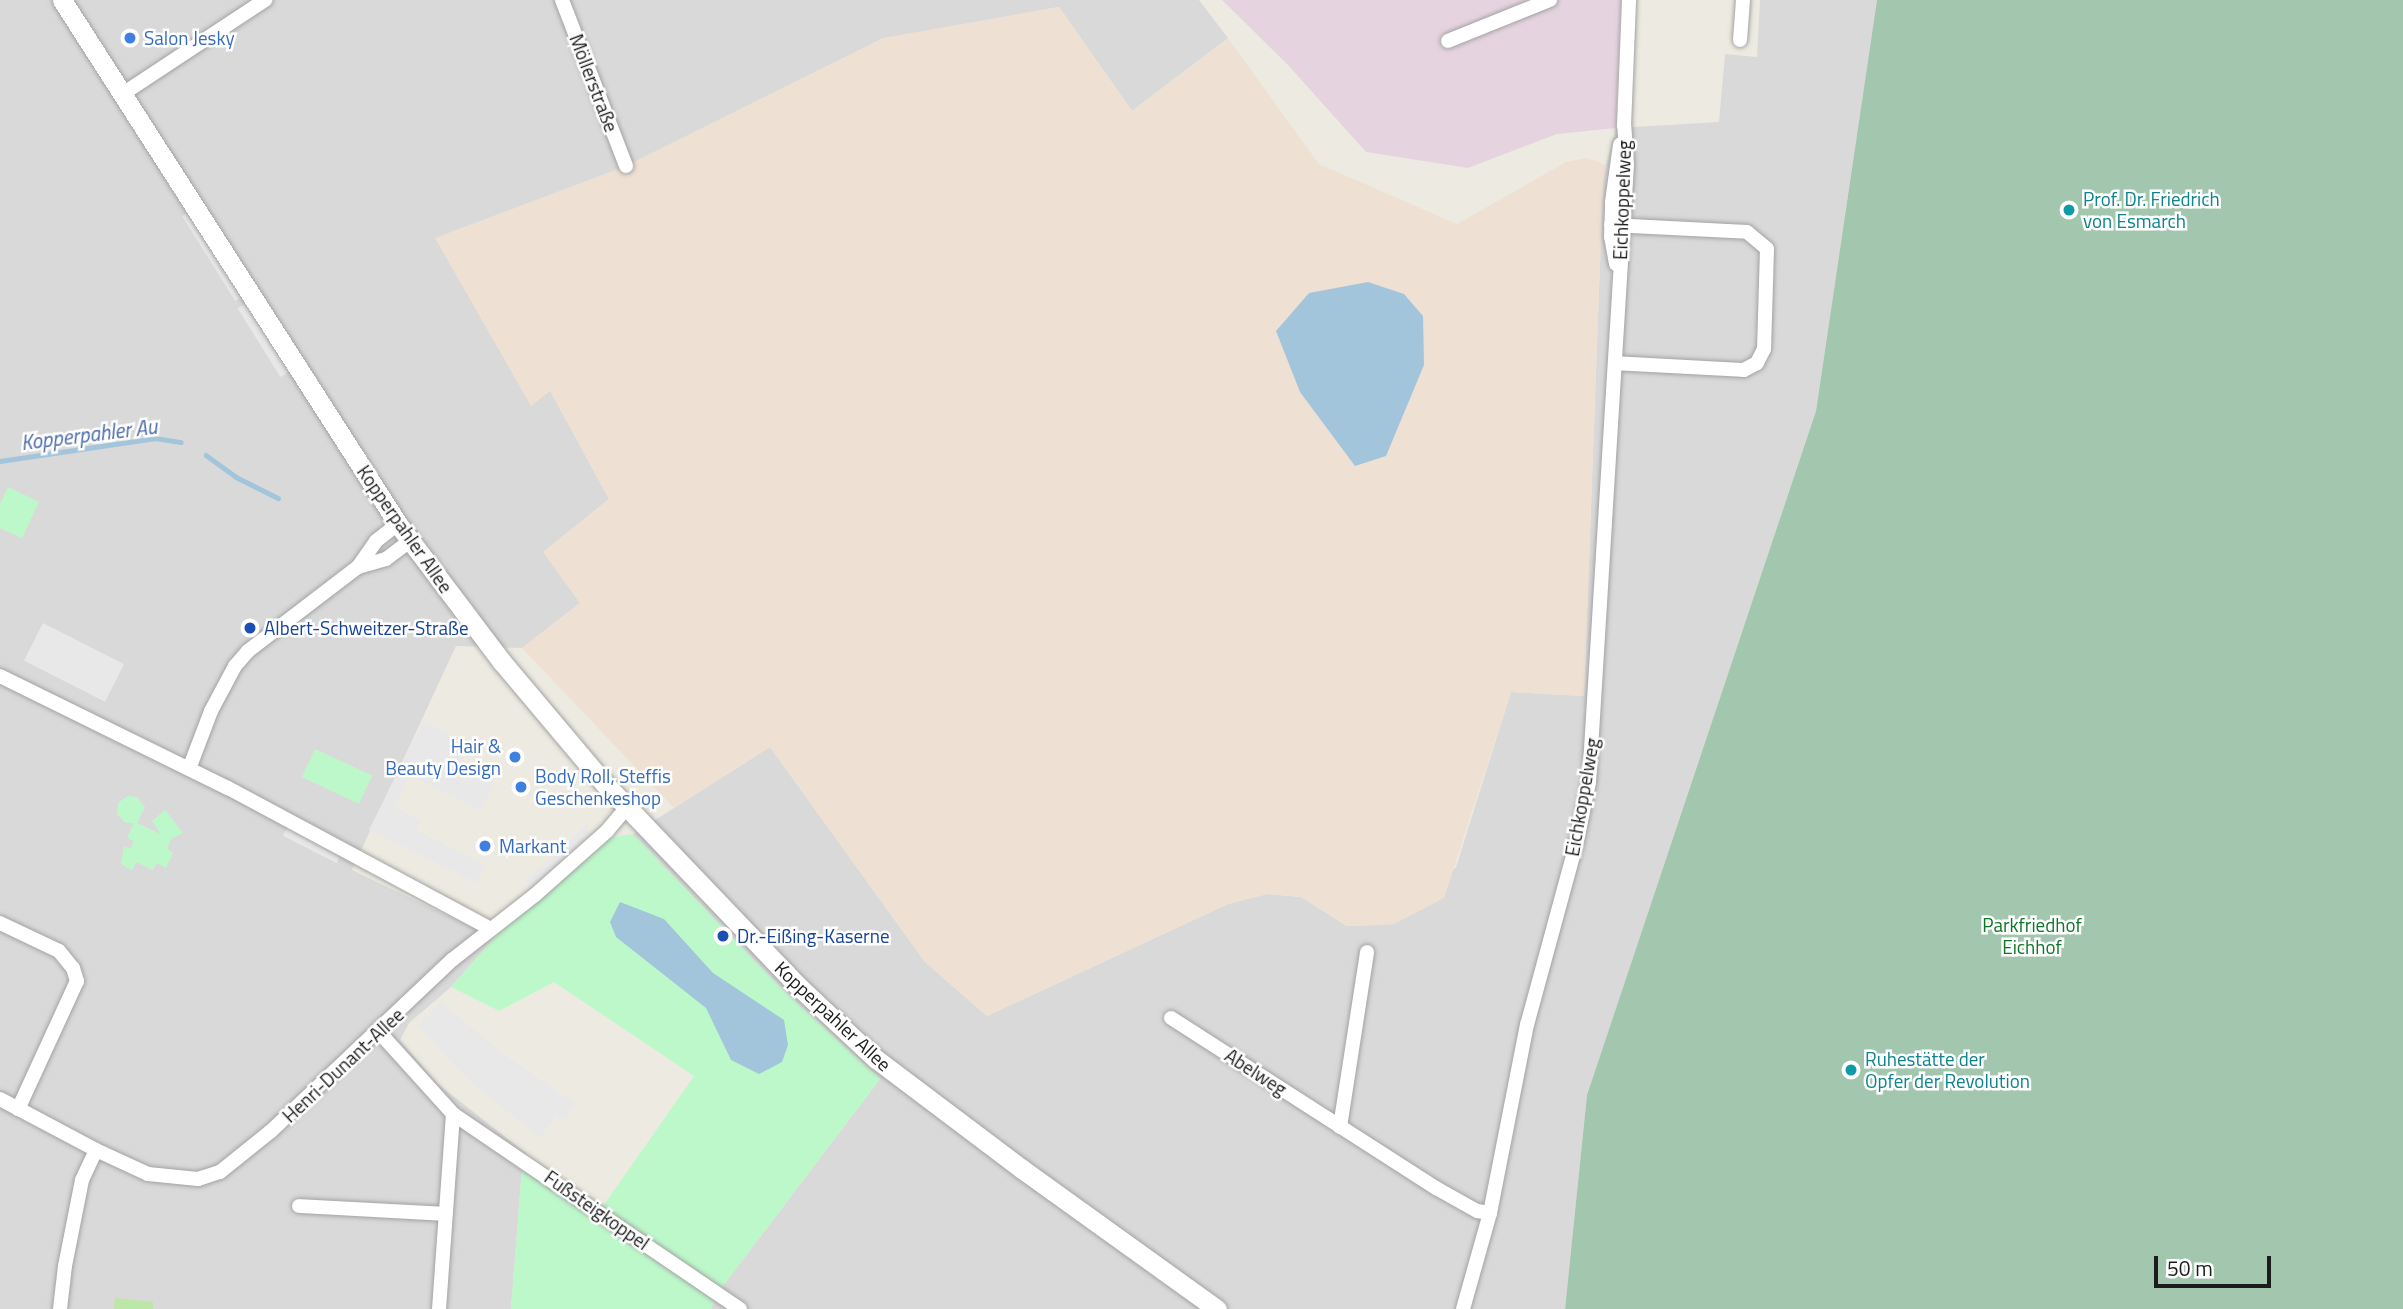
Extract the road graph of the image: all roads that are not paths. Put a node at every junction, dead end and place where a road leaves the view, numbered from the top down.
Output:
1 (62, 0) edge
2 (265, 0) edge
3 (1550, 0) edge
4 (1629, 0) edge
5 (1743, 0) edge
6 (567, 1) edge
7 (1740, 40) dead end
8 (1448, 41) dead end
9 (121, 95) junction
10 (626, 166) dead end
11 (1617, 226) junction
12 (1615, 363) junction
13 (398, 524) junction
14 (410, 541) junction
15 (358, 568) junction
16 (0, 676) edge
17 (189, 769) junction
18 (626, 808) junction
19 (0, 923) edge
20 (491, 929) junction
21 (1367, 952) dead end
22 (1171, 1018) dead end
23 (379, 1032) junction
24 (0, 1099) edge
25 (18, 1108) junction
26 (453, 1114) junction
27 (1340, 1126) junction
28 (96, 1150) junction
29 (299, 1206) dead end
30 (1490, 1213) junction
31 (444, 1214) junction
32 (60, 1309) edge
33 (439, 1309) edge
34 (740, 1309) edge
35 (1217, 1309) edge
36 (1463, 1309) edge

1 - 9 street, Kopperpahler Allee
2 - 9 street
3 - 8 street
4 - 11 street, Eichkoppelweg
5 - 7 street
6 - 10 street, Möllerstraße
9 - 13 street, Kopperpahler Allee
11 - 12 street, Eichkoppelweg
11 - 12 street
12 - 30 street, Eichkoppelweg
13 - 14 street, Kopperpahler Allee
13 - 15 street
14 - 15 street
14 - 18 street, Kopperpahler Allee
15 - 17 street
16 - 17 street
17 - 20 street
18 - 20 street, Henri-Dunant-Allee
18 - 35 street, Kopperpahler Allee
19 - 25 street
20 - 23 street, Henri-Dunant-Allee
21 - 27 street
22 - 27 street, Abelweg
23 - 26 street, Fußsteigkoppel
23 - 28 street, Henri-Dunant-Allee
24 - 25 street, Henri-Dunant-Allee
25 - 28 street, Henri-Dunant-Allee
26 - 31 street
26 - 34 street, Fußsteigkoppel
27 - 30 street, Abelweg
28 - 32 street
29 - 31 street
30 - 36 street, Eichkoppelweg
31 - 33 street

